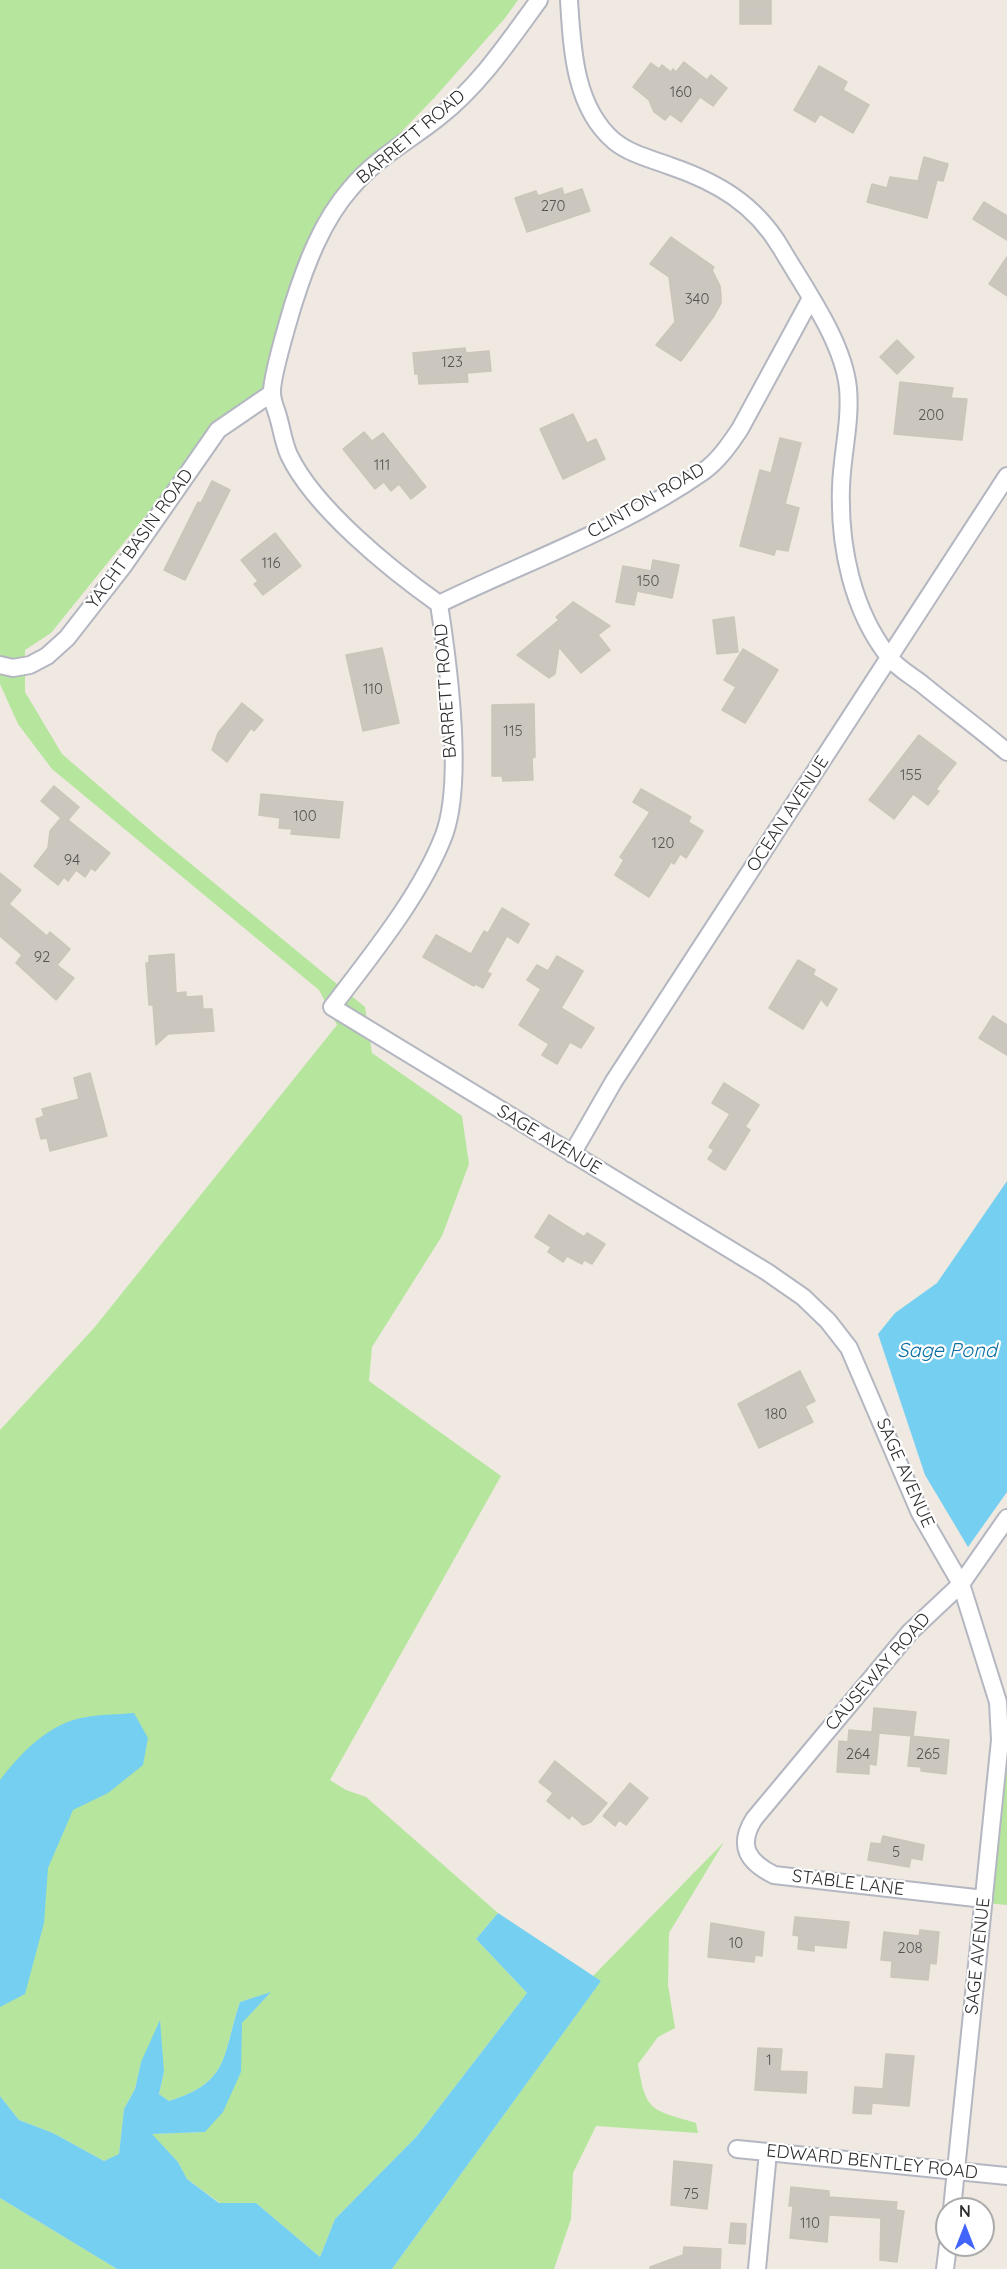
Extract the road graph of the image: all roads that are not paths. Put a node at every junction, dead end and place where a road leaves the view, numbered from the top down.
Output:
1 (539, 0) edge
2 (569, 0) edge
3 (810, 300) junction
4 (272, 393) junction
5 (1007, 476) edge
6 (439, 604) junction
7 (889, 658) junction
8 (0, 665) edge
9 (1007, 752) edge
10 (332, 1007) joint
11 (572, 1154) junction
12 (1007, 1518) edge
13 (961, 1584) junction
14 (1004, 1724) edge
15 (749, 1827) joint
16 (984, 1899) junction
17 (737, 2149) dead end
18 (768, 2152) junction
19 (956, 2171) junction
20 (1007, 2176) edge
21 (953, 2197) edge
22 (757, 2269) edge

1 - 4 street, BARRETT ROAD
2 - 3 street
3 - 6 street, CLINTON ROAD
3 - 7 street
4 - 6 street, BARRETT ROAD
4 - 8 street, YACHT BASIN ROAD
5 - 7 street, OCEAN AVENUE
6 - 10 street, BARRETT ROAD
7 - 9 street
7 - 11 street, OCEAN AVENUE
10 - 11 street, SAGE AVENUE
11 - 13 street, SAGE AVENUE
12 - 13 street, CAUSEWAY ROAD
13 - 14 street, SAGE AVENUE
13 - 15 street, CAUSEWAY ROAD
14 - 16 street, SAGE AVENUE
15 - 16 street, STABLE LANE
16 - 19 street, SAGE AVENUE
17 - 18 street, EDWARD BENTLEY ROAD
18 - 19 street, EDWARD BENTLEY ROAD
18 - 22 street
19 - 20 street, EDWARD BENTLEY ROAD
19 - 21 street, SAGE AVENUE

